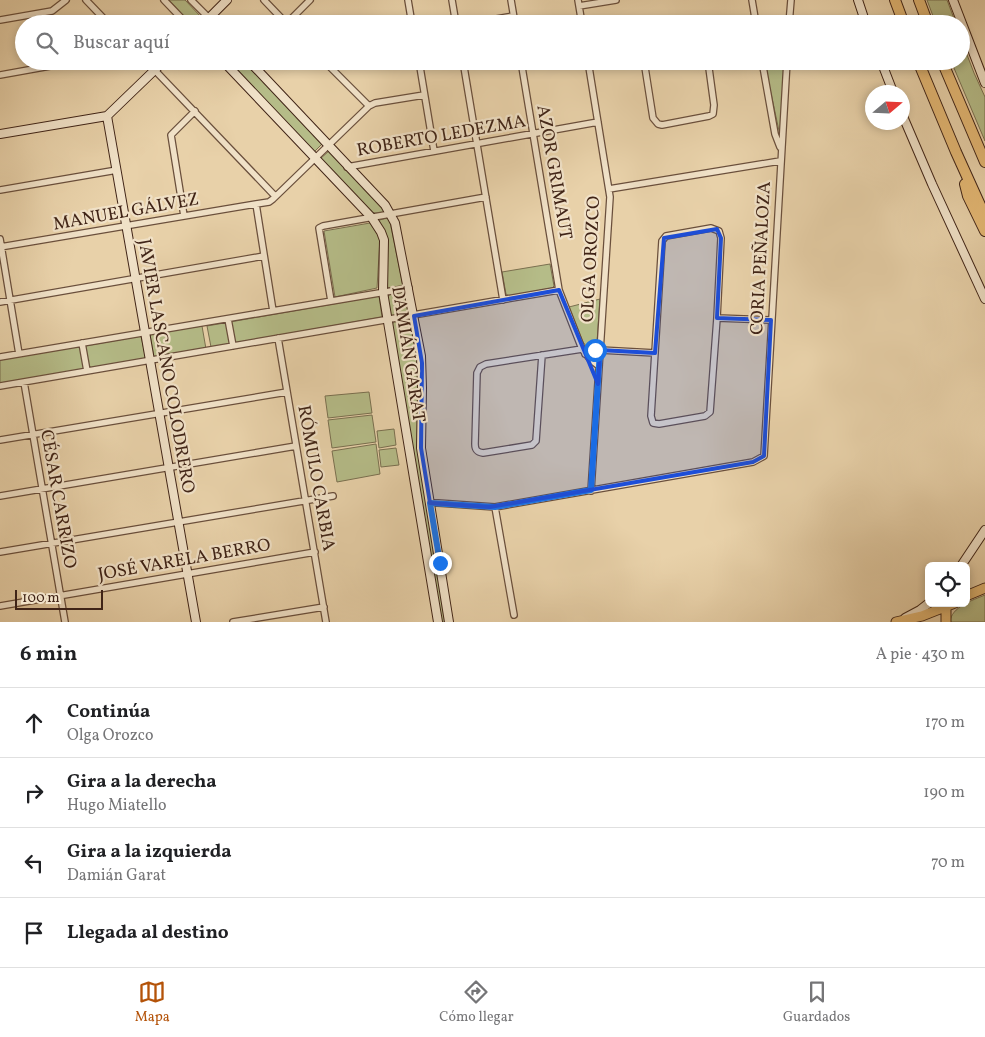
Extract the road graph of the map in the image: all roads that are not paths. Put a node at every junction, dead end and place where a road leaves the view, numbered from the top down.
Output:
1 (66, 0) edge
2 (86, 0) edge
3 (164, 0) edge
4 (192, 0) edge
5 (228, 0) edge
6 (264, 0) edge
7 (310, 0) edge
8 (408, 0) edge
9 (452, 0) edge
10 (511, 0) edge
11 (616, 0) edge
12 (752, 0) edge
13 (791, 0) edge
14 (858, 0) edge
15 (895, 0) edge
16 (919, 0) edge
17 (953, 0) edge
18 (578, 3) edge
19 (27, 15) edge
20 (100, 15) edge
21 (178, 15) edge
22 (204, 15) edge
23 (215, 15) edge
24 (278, 15) edge
25 (296, 15) edge
26 (410, 15) edge
27 (454, 15) edge
28 (514, 15) edge
29 (754, 15) edge
30 (790, 15) edge
31 (863, 15) edge
32 (901, 15) edge
33 (925, 15) edge
34 (959, 15) edge
35 (15, 17) edge
36 (0, 20) edge
37 (970, 44) edge
38 (28, 70) edge
39 (155, 70) joint
40 (232, 70) edge
41 (257, 70) edge
42 (333, 70) edge
43 (420, 70) edge
44 (464, 70) edge
45 (522, 70) edge
46 (589, 70) edge
47 (645, 70) edge
48 (709, 70) edge
49 (764, 70) edge
50 (786, 70) edge
51 (884, 70) edge
52 (922, 70) edge
53 (946, 70) edge
54 (0, 75) edge
55 (985, 82) edge
56 (890, 85) edge
57 (424, 95) junction
58 (369, 106) junction
59 (195, 111) junction
60 (108, 116) junction
61 (598, 122) junction
62 (909, 130) edge
63 (533, 133) junction
64 (0, 134) edge
65 (476, 143) junction
66 (328, 145) junction
67 (781, 149) junction
68 (434, 151) junction
69 (956, 152) junction
70 (315, 158) junction
71 (780, 161) junction
72 (985, 162) edge
73 (347, 167) junction
74 (117, 170) junction
75 (609, 189) junction
76 (0, 190) edge
77 (275, 196) junction
78 (486, 197) junction
79 (256, 204) junction
80 (392, 214) junction
81 (184, 216) junction
82 (985, 216) edge
83 (372, 218) junction
84 (126, 226) junction
85 (985, 231) edge
86 (0, 239) edge
87 (1, 247) edge
88 (264, 256) junction
89 (136, 279) junction
90 (409, 288) junction
91 (560, 290) junction
92 (383, 292) junction
93 (985, 298) edge
94 (503, 300) junction
95 (10, 301) junction
96 (331, 301) junction
97 (0, 302) edge
98 (274, 311) junction
99 (414, 316) junction
100 (228, 318) junction
101 (718, 318) junction
102 (388, 320) junction
103 (771, 320) junction
104 (145, 333) junction
105 (278, 338) junction
106 (82, 343) junction
107 (233, 346) junction
108 (600, 350) junction
109 (584, 351) junction
110 (655, 353) junction
111 (19, 354) junction
112 (542, 355) junction
113 (0, 357) edge
114 (150, 360) junction
115 (599, 366) junction
116 (87, 371) junction
117 (24, 382) junction
118 (0, 386) edge
119 (287, 392) junction
120 (160, 414) junction
121 (33, 435) junction
122 (0, 440) edge
123 (296, 446) junction
124 (170, 467) junction
125 (425, 477) junction
126 (414, 478) junction
127 (42, 489) junction
128 (591, 490) junction
129 (0, 496) edge
130 (333, 496) dead end
131 (306, 500) junction
132 (430, 503) junction
133 (495, 507) junction
134 (178, 521) junction
135 (985, 530) edge
136 (52, 543) junction
137 (0, 552) edge
138 (315, 552) junction
139 (964, 562) edge
140 (188, 574) junction
141 (984, 588) edge
142 (970, 589) edge
143 (970, 594) edge
144 (60, 596) junction
145 (0, 606) edge
146 (925, 606) edge
147 (324, 607) junction
148 (944, 607) edge
149 (949, 607) edge
150 (514, 615) dead end
151 (65, 622) edge
152 (196, 622) edge
153 (233, 622) edge
154 (326, 622) edge
155 (438, 622) edge
156 (449, 622) edge
157 (897, 622) edge
158 (946, 622) edge

1 - 19 street
2 - 20 street
3 - 21 street
4 - 22 street
5 - 23 main road
6 - 24 street
7 - 25 street
8 - 26 street
9 - 27 street
10 - 28 street
11 - 18 street
12 - 29 street
13 - 30 street
14 - 31 main road
15 - 32 highway
16 - 33 highway
17 - 34 main road
35 - 36 street
37 - 55 main road
38 - 54 street
39 - 59 street
39 - 60 main road
40 - 70 main road, DAMIÁN GARAT
41 - 66 main road, DAMIÁN GARAT
42 - 58 street
43 - 57 street
44 - 65 street
45 - 63 street, AZOR GRIMAUT
46 - 61 street, OLGA OROZCO
47 - 48 street
49 - 67 street
50 - 67 street, CORIA PEÑALOZA
51 - 56 main road
52 - 69 highway
53 - 72 highway
57 - 58 street
57 - 68 street
58 - 66 street
59 - 77 street
59 - 81 street
60 - 64 main road
60 - 74 main road, JAVIER LASCANO COLODRERO
61 - 63 street, ROBERTO LEDEZMA
61 - 75 street, OLGA OROZCO
62 - 93 main road
63 - 65 street, ROBERTO LEDEZMA
63 - 91 street, AZOR GRIMAUT
65 - 68 street, ROBERTO LEDEZMA
65 - 78 street
66 - 70 street
66 - 73 main road, DAMIÁN GARAT
67 - 71 street, CORIA PEÑALOZA
68 - 73 street, ROBERTO LEDEZMA
69 - 82 highway
69 - 85 highway
70 - 77 street
70 - 83 main road, DAMIÁN GARAT
71 - 75 street
71 - 103 street, CORIA PEÑALOZA
73 - 80 main road, DAMIÁN GARAT
74 - 76 street
74 - 84 main road, JAVIER LASCANO COLODRERO
75 - 108 street, OLGA OROZCO
77 - 79 street
78 - 80 street
78 - 94 street
79 - 81 street, MANUEL GÁLVEZ
79 - 88 street
80 - 83 street
80 - 90 main road, DAMIÁN GARAT
81 - 84 street, MANUEL GÁLVEZ
83 - 92 main road, DAMIÁN GARAT
83 - 96 street
84 - 87 street, MANUEL GÁLVEZ
84 - 89 main road, JAVIER LASCANO COLODRERO
86 - 87 street
87 - 95 street
88 - 89 street
88 - 98 street
89 - 95 street
89 - 104 main road, JAVIER LASCANO COLODRERO
90 - 92 street
90 - 99 main road, DAMIÁN GARAT
91 - 94 street
91 - 109 street, AZOR GRIMAUT
92 - 96 street
92 - 102 main road, DAMIÁN GARAT
94 - 99 street
95 - 97 street
95 - 111 street
96 - 98 street
98 - 100 street
99 - 102 street
99 - 125 main road, DAMIÁN GARAT
100 - 104 street
100 - 107 street
101 - 103 street
101 - 110 street
101 - 110 street
102 - 105 street
102 - 126 main road, DAMIÁN GARAT
103 - 128 street, CORIA PEÑALOZA
104 - 106 street
104 - 114 main road, JAVIER LASCANO COLODRERO
105 - 107 street
105 - 119 street, RÓMULO CARBIA
106 - 111 street
106 - 116 street
107 - 114 street
108 - 109 street
108 - 110 street
108 - 115 street, OLGA OROZCO
109 - 112 street
109 - 115 street, AZOR GRIMAUT
111 - 113 street
112 - 112 street
114 - 116 street
114 - 120 main road, JAVIER LASCANO COLODRERO
115 - 128 street, OLGA OROZCO
116 - 117 street
117 - 118 street
117 - 121 street, CÉSAR CARRIZO
119 - 120 street
119 - 123 street, RÓMULO CARBIA
120 - 121 street
120 - 124 main road, JAVIER LASCANO COLODRERO
121 - 122 street
121 - 127 street, CÉSAR CARRIZO
123 - 124 street
123 - 131 street, RÓMULO CARBIA
124 - 127 street
124 - 134 main road, JAVIER LASCANO COLODRERO
125 - 126 street
125 - 132 main road, DAMIÁN GARAT
126 - 155 main road, DAMIÁN GARAT
127 - 129 street
127 - 136 street, CÉSAR CARRIZO
128 - 133 street
130 - 131 street
131 - 134 street
131 - 138 street, RÓMULO CARBIA
132 - 133 street
132 - 156 main road, DAMIÁN GARAT
133 - 150 street
134 - 136 street
134 - 140 main road, JAVIER LASCANO COLODRERO
135 - 139 main road
136 - 137 street
136 - 144 street, CÉSAR CARRIZO
138 - 140 street, JOSÉ VARELA BERRO
138 - 147 street, RÓMULO CARBIA
140 - 144 street, JOSÉ VARELA BERRO
140 - 152 main road, JAVIER LASCANO COLODRERO
141 - 142 main road
141 - 143 main road
144 - 145 street, JOSÉ VARELA BERRO
144 - 151 street, CÉSAR CARRIZO
146 - 157 main road
147 - 153 street
147 - 154 street, RÓMULO CARBIA
148 - 157 main road
149 - 158 main road

